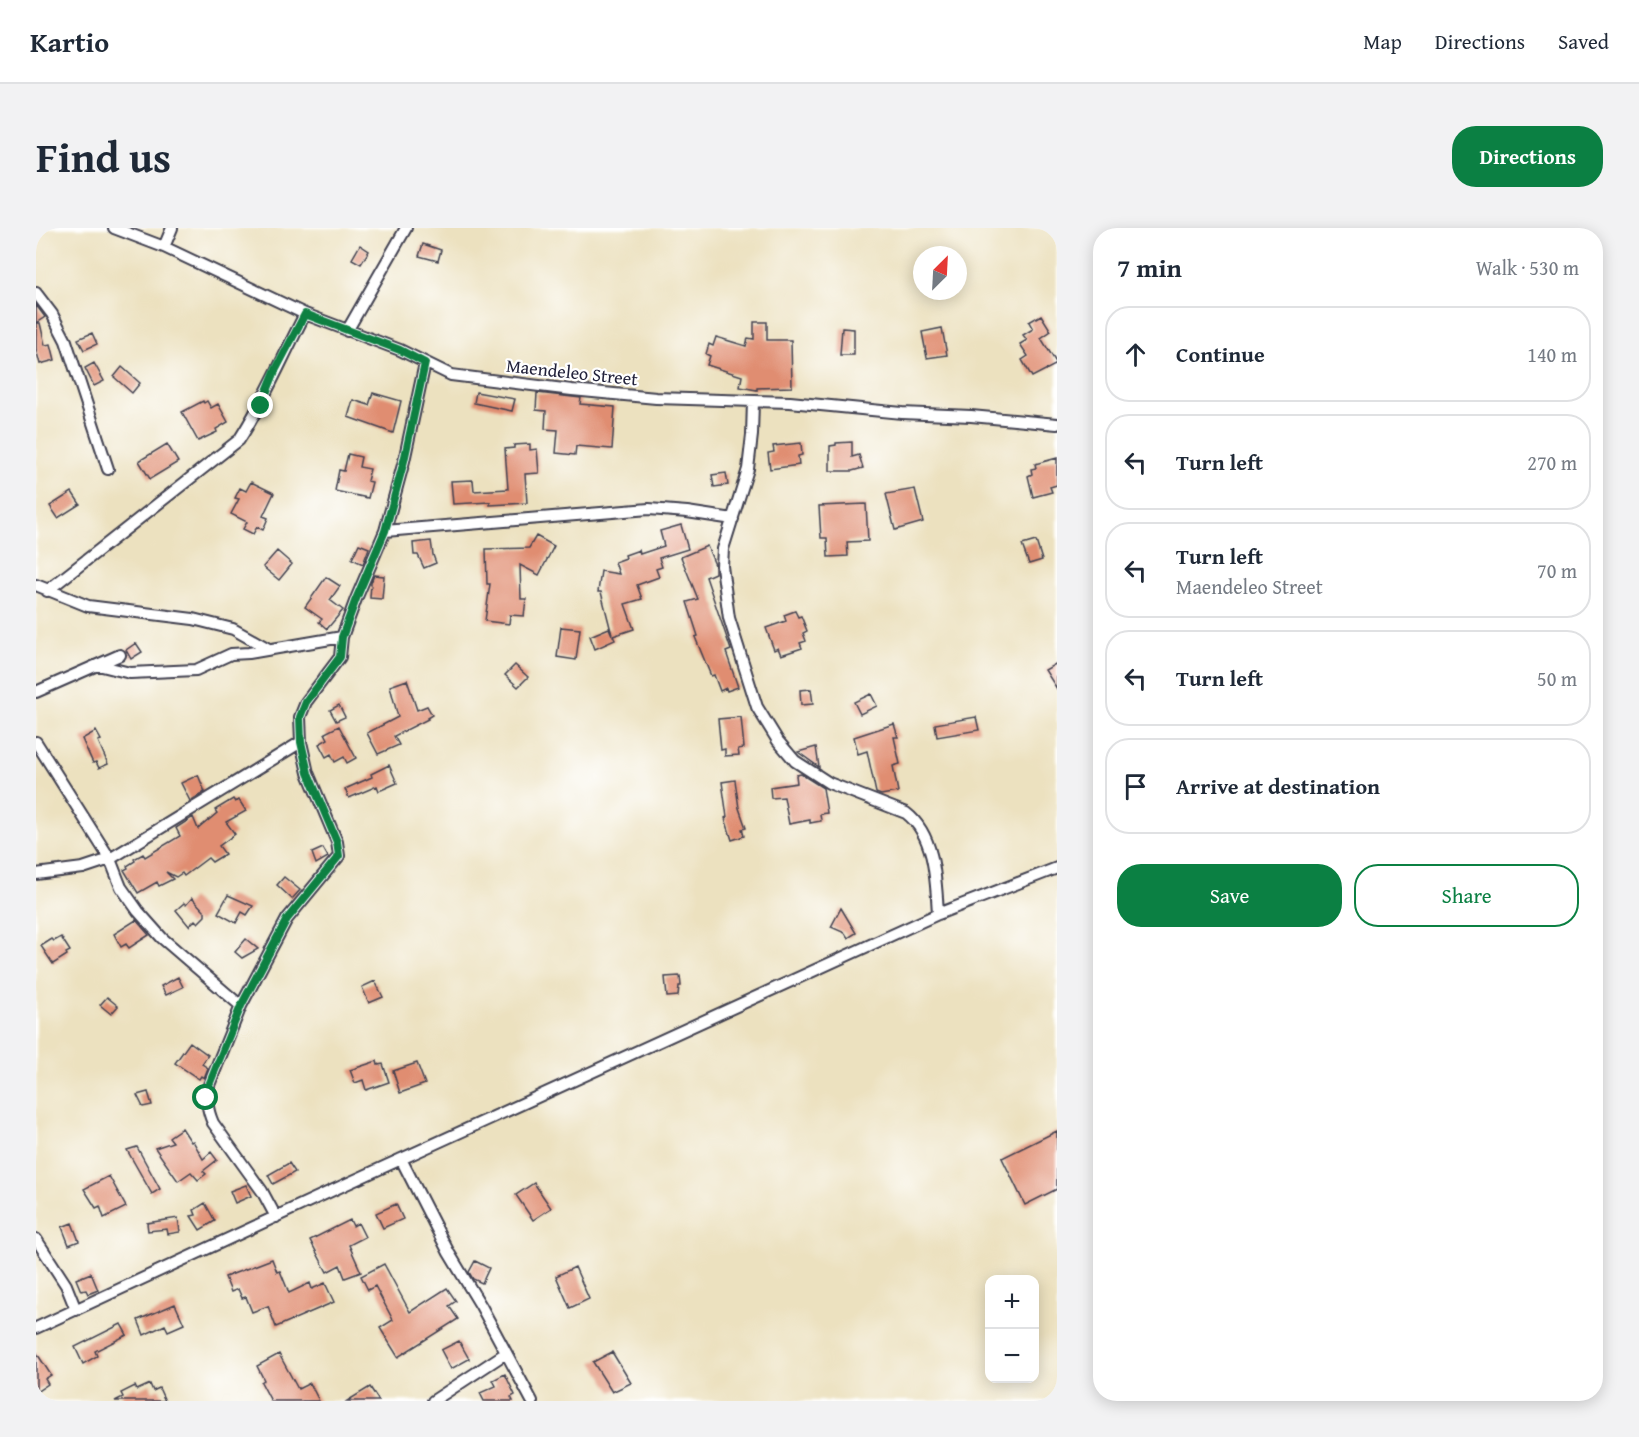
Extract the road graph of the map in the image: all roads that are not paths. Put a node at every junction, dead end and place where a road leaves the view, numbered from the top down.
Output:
1 (114, 228) edge
2 (172, 228) edge
3 (406, 228) edge
4 (164, 247) junction
5 (36, 293) edge
6 (305, 314) junction
7 (347, 331) junction
8 (425, 363) junction
9 (753, 401) junction
10 (1057, 424) edge
11 (108, 469) dead end
12 (733, 519) junction
13 (385, 531) junction
14 (36, 585) edge
15 (47, 591) junction
16 (342, 637) junction
17 (269, 649) junction
18 (120, 655) dead end
19 (98, 665) junction
20 (36, 692) edge
21 (36, 742) edge
22 (301, 742) junction
23 (110, 860) junction
24 (1057, 868) edge
25 (36, 874) edge
26 (938, 914) junction
27 (241, 1006) junction
28 (401, 1159) junction
29 (276, 1216) junction
30 (36, 1239) edge
31 (76, 1310) junction
32 (36, 1328) edge
33 (506, 1353) junction
34 (433, 1401) edge
35 (531, 1401) edge

1 - 4 street, Maendeleo Street
2 - 4 street
3 - 7 street
4 - 6 street, Maendeleo Street
5 - 11 street
6 - 7 street, Maendeleo Street
6 - 15 street
7 - 8 street, Maendeleo Street
8 - 9 street, Maendeleo Street
8 - 13 street
9 - 10 street, Maendeleo Street
9 - 12 street
12 - 13 street
12 - 26 street
13 - 16 street
14 - 15 street
15 - 17 street
16 - 17 street
16 - 22 street
17 - 19 street
18 - 19 street
19 - 20 street
21 - 23 street
22 - 23 street
22 - 27 street
23 - 25 street
23 - 27 street
24 - 26 street
26 - 28 street
27 - 29 street
28 - 29 street
28 - 33 street
29 - 31 street
30 - 31 street
31 - 32 street
33 - 34 street
33 - 35 street

